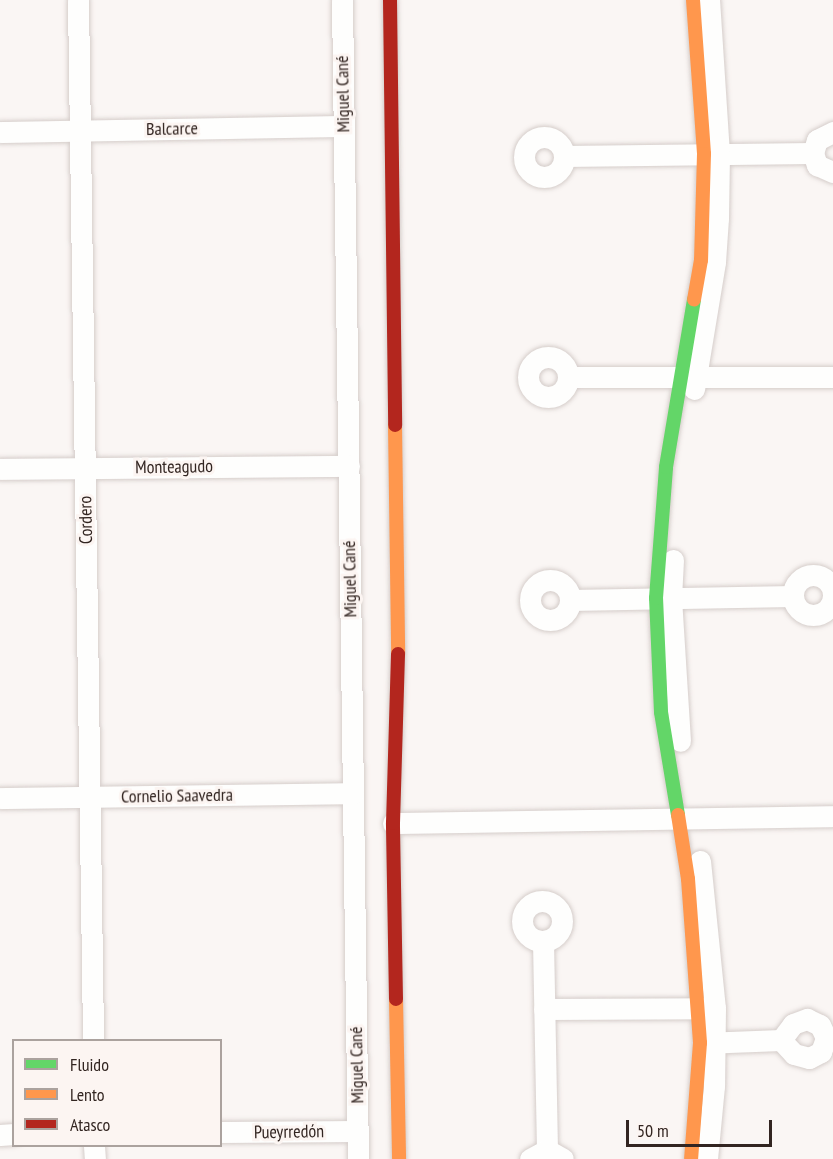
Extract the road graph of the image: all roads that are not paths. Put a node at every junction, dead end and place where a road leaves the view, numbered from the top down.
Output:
1 (78, 0) edge
2 (342, 0) edge
3 (390, 0) edge
4 (693, 0) edge
5 (709, 0) edge
6 (344, 126) junction
7 (80, 130) junction
8 (0, 132) edge
9 (833, 132) edge
10 (813, 153) junction
11 (712, 154) junction
12 (564, 156) dead end
13 (833, 172) edge
14 (689, 375) junction
15 (568, 377) dead end
16 (833, 377) edge
17 (348, 466) junction
18 (85, 468) junction
19 (0, 469) edge
20 (793, 596) dead end
21 (664, 598) junction
22 (570, 600) dead end
23 (353, 793) junction
24 (90, 797) junction
25 (0, 798) edge
26 (833, 816) edge
27 (685, 818) junction
28 (393, 823) junction
29 (543, 941) dead end
30 (707, 1008) junction
31 (544, 1009) junction
32 (93, 1039) edge
33 (781, 1040) dead end
34 (708, 1043) junction
35 (358, 1131) junction
36 (222, 1132) edge
37 (547, 1156) edge
38 (358, 1159) edge
39 (399, 1159) edge
40 (692, 1159) edge
41 (707, 1159) edge

1 - 7 street, Cordero
2 - 6 street, Miguel Cané
3 - 28 street
4 - 11 street
5 - 11 street
6 - 7 street, Balcarce
6 - 17 street, Miguel Cané
7 - 8 street, Balcarce
7 - 18 street, Cordero
9 - 10 street
10 - 11 street
10 - 13 street
11 - 12 street
11 - 14 street
14 - 15 street
14 - 16 street
14 - 21 street
17 - 18 street, Monteagudo
17 - 23 street, Miguel Cané
18 - 19 street, Monteagudo
18 - 24 street, Cordero
20 - 21 street
21 - 22 street
21 - 27 street
23 - 24 street, Cornelio Saavedra
23 - 35 street, Miguel Cané
24 - 25 street, Cornelio Saavedra
24 - 32 street, Cordero
26 - 27 street
27 - 28 street
27 - 30 street
28 - 39 street
29 - 31 street
30 - 31 street
30 - 34 street
31 - 37 street
33 - 34 street
34 - 40 street
34 - 41 street
35 - 36 street, Pueyrredón
35 - 38 street, Miguel Cané

